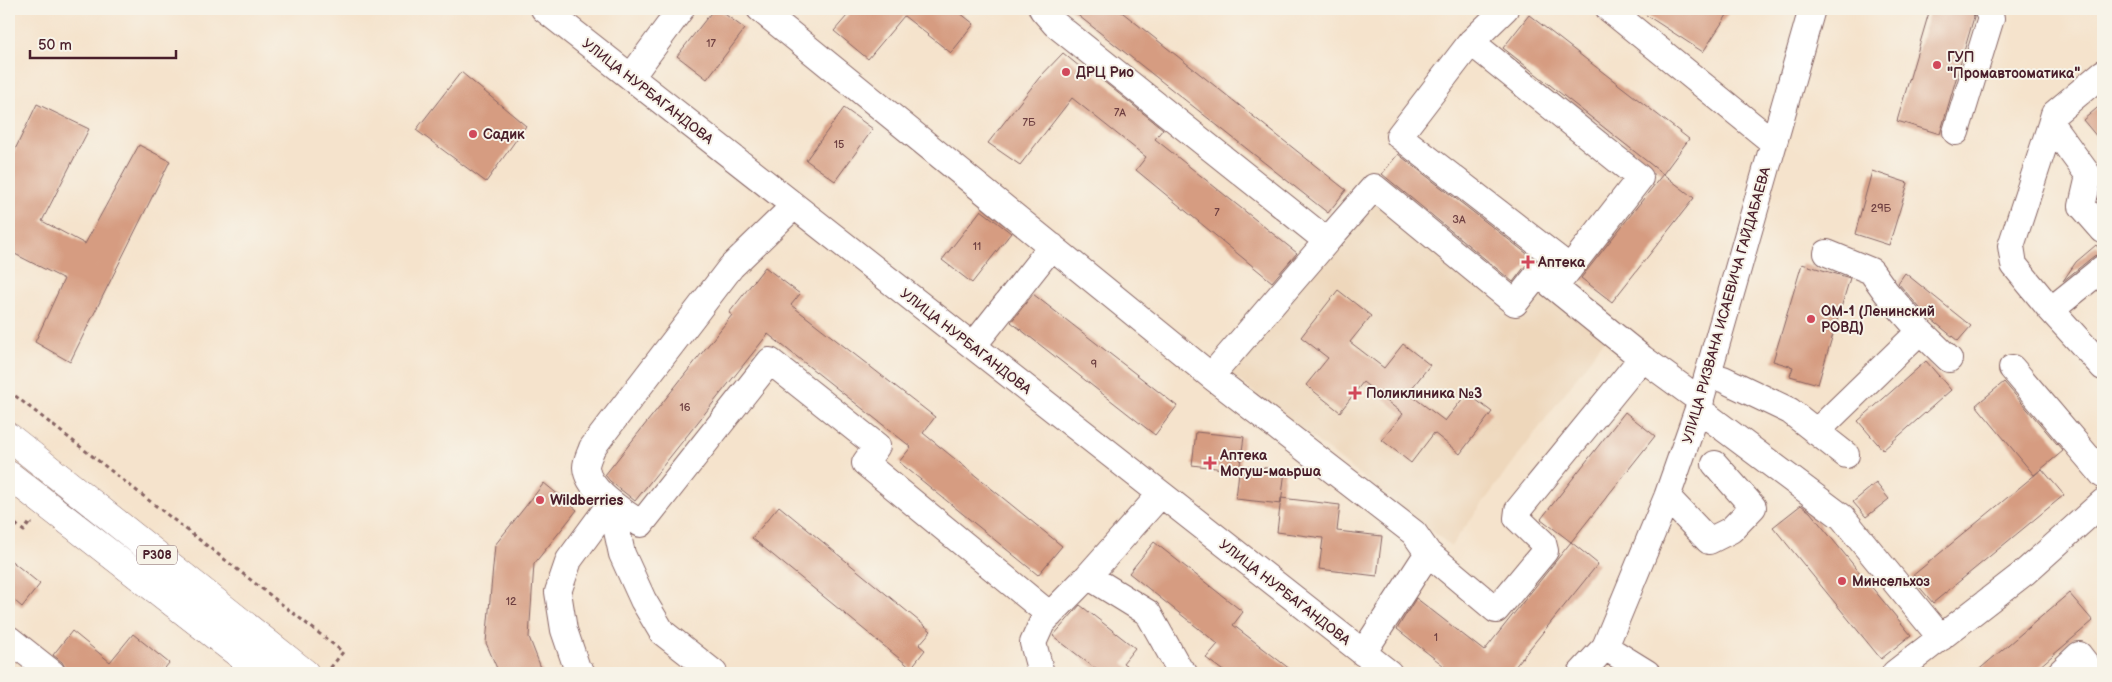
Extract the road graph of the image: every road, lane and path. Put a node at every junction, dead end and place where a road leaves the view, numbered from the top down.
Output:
1 (544, 9) edge
2 (681, 9) edge
3 (760, 9) edge
4 (1042, 9) edge
5 (1504, 9) edge
6 (1609, 9) edge
7 (1812, 9) edge
8 (1987, 9) edge
9 (1471, 42) junction
10 (2103, 73) edge
11 (631, 77) junction
12 (2051, 124) junction
13 (1956, 132) dead end
14 (1774, 143) junction
15 (794, 206) junction
16 (2103, 230) edge
17 (1327, 241) junction
18 (1052, 246) junction
19 (1828, 253) dead end
20 (2103, 268) edge
21 (1563, 277) junction
22 (2051, 310) junction
23 (1920, 332) junction
24 (973, 346) junction
25 (1642, 358) junction
26 (1949, 359) dead end
27 (2103, 367) edge
28 (2012, 368) dead end
29 (1211, 376) junction
30 (1708, 376) junction
31 (9, 391) edge
32 (1699, 405) junction
33 (1816, 432) junction
34 (9, 437) edge
35 (1846, 455) dead end
36 (1715, 464) dead end
37 (9, 475) edge
38 (2103, 475) edge
39 (1161, 494) junction
40 (1666, 497) junction
41 (2103, 502) edge
42 (611, 503) junction
43 (1428, 553) junction
44 (1088, 576) junction
45 (1050, 615) junction
46 (1940, 638) junction
47 (9, 639) edge
48 (1604, 647) junction
49 (1363, 653) junction
50 (52, 673) edge
51 (263, 673) edge
52 (305, 673) edge
53 (326, 673) edge
54 (582, 673) edge
55 (714, 673) edge
56 (1041, 673) edge
57 (1184, 673) edge
58 (1389, 673) edge
59 (1581, 673) edge
60 (1647, 673) edge
61 (1895, 673) edge
62 (2060, 673) edge
63 (2093, 673) edge

1 - 11 street, УЛИЦА НУРБАГАНДОВА
2 - 11 street
3 - 18 street
4 - 17 street
5 - 9 street
6 - 14 street
7 - 14 street, УЛИЦА РИЗВАНА ИСАЕВИЧА ГАЙДАБАЕВА
8 - 13 street
9 - 21 street
9 - 21 street
10 - 12 street
11 - 15 street, УЛИЦА НУРБАГАНДОВА
12 - 16 street
12 - 22 street
14 - 30 street, УЛИЦА РИЗВАНА ИСАЕВИЧА ГАЙДАБАЕВА
15 - 24 street, УЛИЦА НУРБАГАНДОВА
15 - 42 street
17 - 21 street
17 - 29 street
18 - 24 street
18 - 29 street
19 - 23 street
20 - 22 street
21 - 25 street
22 - 27 street
23 - 26 street
23 - 33 street
24 - 39 street, УЛИЦА НУРБАГАНДОВА
25 - 32 street
25 - 43 street
28 - 38 street
29 - 43 street
30 - 32 street, УЛИЦА РИЗВАНА ИСАЕВИЧА ГАЙДАБАЕВА
30 - 33 street
31 - 53 path
32 - 40 street, УЛИЦА РИЗВАНА ИСАЕВИЧА ГАЙДАБАЕВА
32 - 46 street
33 - 35 street
34 - 52 main road, P308
36 - 40 street
37 - 51 main road, P308
39 - 44 street
39 - 49 street, УЛИЦА НУРБАГАНДОВА
40 - 48 street, УЛИЦА РИЗВАНА ИСАЕВИЧА ГАЙДАБАЕВА
41 - 46 street
42 - 45 street
42 - 54 street
42 - 55 street
43 - 49 street
44 - 45 street
44 - 57 street
45 - 56 street
46 - 61 street
47 - 50 street
48 - 59 street, УЛИЦА РИЗВАНА ИСАЕВИЧА ГАЙДАБАЕВА
48 - 60 street
49 - 58 street, УЛИЦА НУРБАГАНДОВА
62 - 63 street

